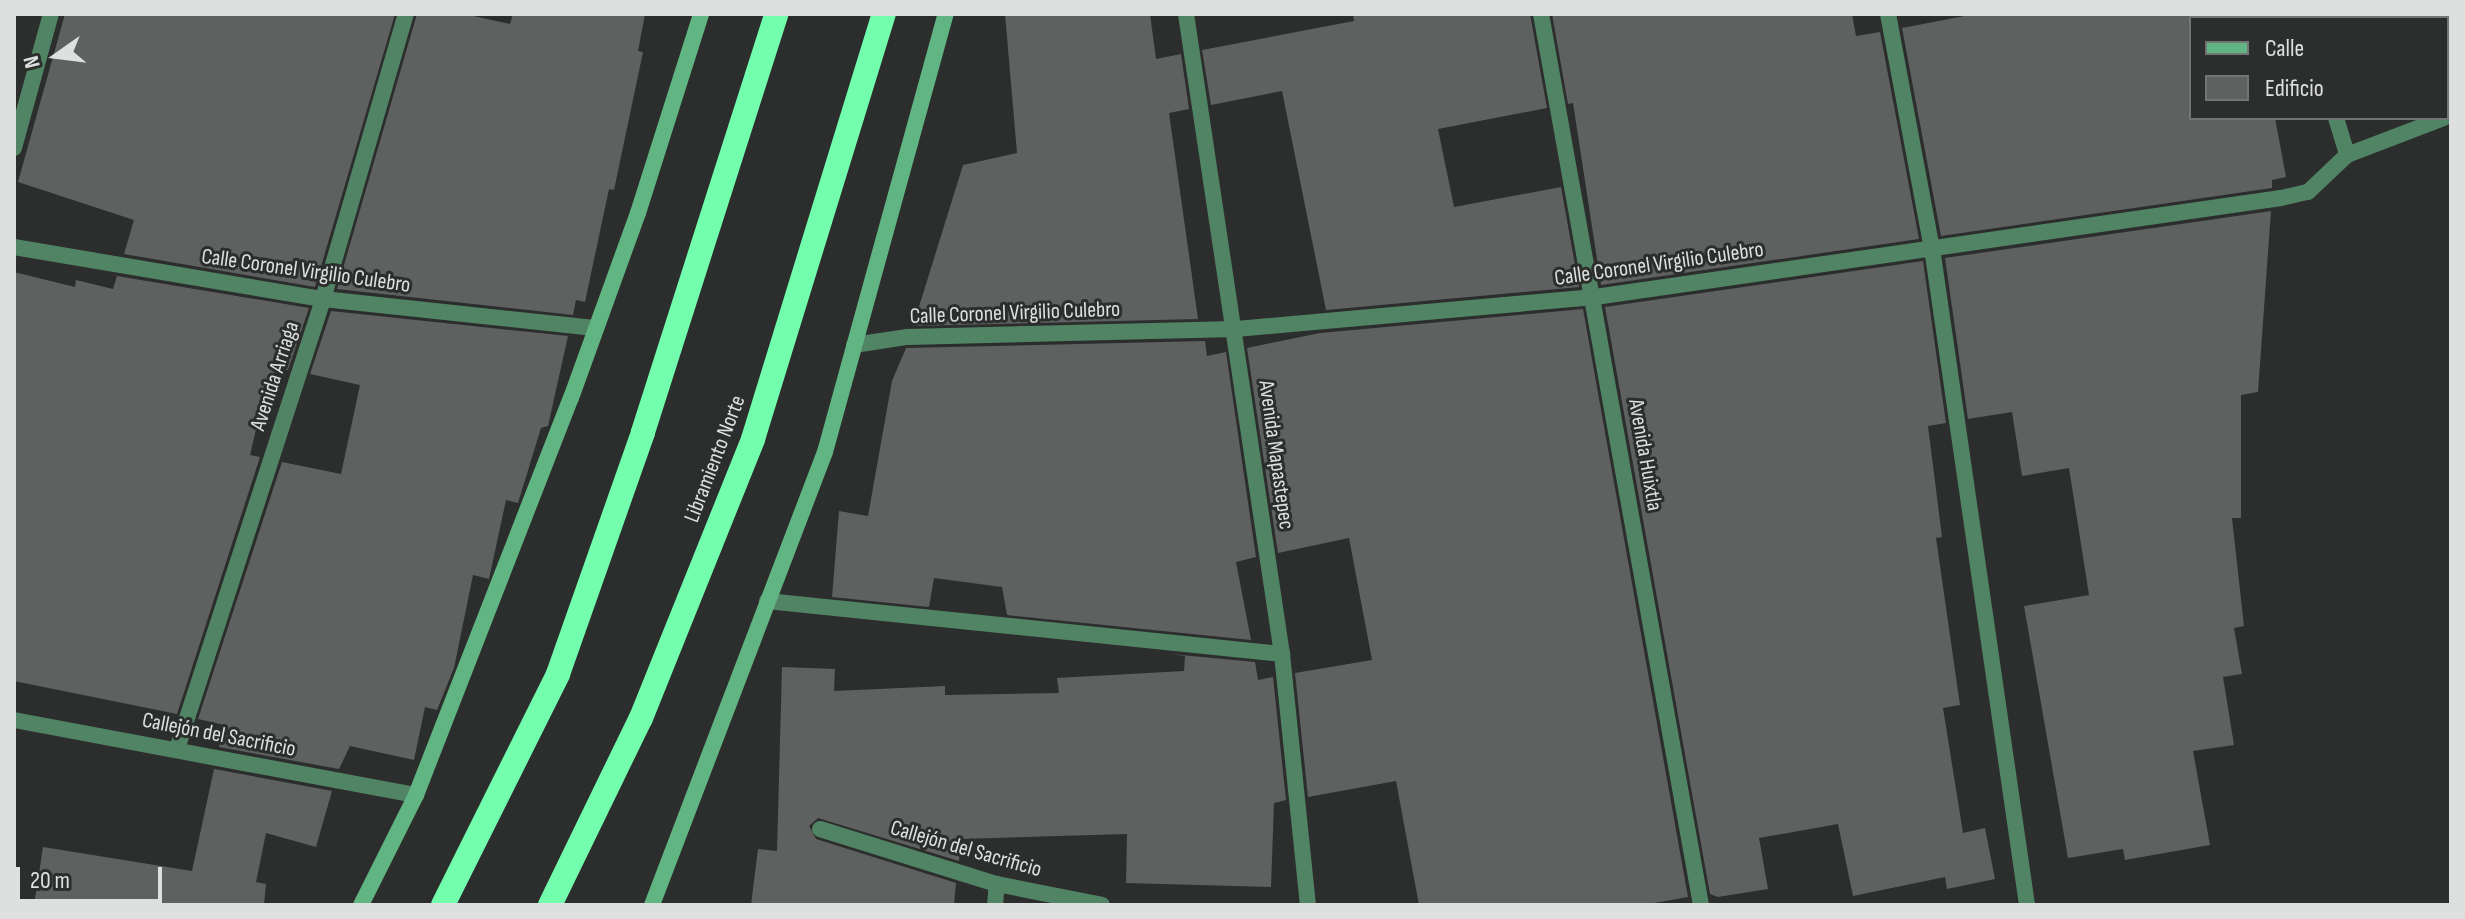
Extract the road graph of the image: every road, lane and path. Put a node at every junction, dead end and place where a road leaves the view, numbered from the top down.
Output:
1 (51, 14) edge
2 (406, 14) edge
3 (701, 14) edge
4 (776, 14) edge
5 (884, 14) edge
6 (946, 14) edge
7 (1186, 14) edge
8 (1541, 14) edge
9 (1888, 14) edge
10 (2337, 120) edge
11 (2439, 120) edge
12 (14, 148) edge
13 (2347, 155) junction
14 (14, 247) edge
15 (1932, 248) junction
16 (1595, 297) junction
17 (323, 299) junction
18 (594, 328) junction
19 (1236, 329) junction
20 (854, 345) junction
21 (767, 601) junction
22 (1282, 654) junction
23 (14, 720) edge
24 (177, 749) junction
25 (416, 795) junction
26 (820, 829) dead end
27 (997, 884) junction
28 (361, 905) edge
29 (443, 905) edge
30 (550, 905) edge
31 (652, 905) edge
32 (995, 905) edge
33 (1102, 905) edge
34 (1308, 905) edge
35 (1701, 905) edge
36 (2027, 905) edge

1 - 12 street
2 - 17 street, Avenida Arriaga
3 - 18 street
4 - 29 highway
5 - 30 highway, Libramiento Norte
6 - 20 street
7 - 19 street, Avenida Mapastepec
8 - 16 street, Avenida Huixtla
9 - 15 street
10 - 13 street
11 - 13 street, Calle Coronel Virgilio Culebro
13 - 15 street, Calle Coronel Virgilio Culebro
14 - 17 street, Calle Coronel Virgilio Culebro
15 - 16 street, Calle Coronel Virgilio Culebro
15 - 36 street
16 - 19 street, Calle Coronel Virgilio Culebro
16 - 35 street, Avenida Huixtla
17 - 18 street, Calle Coronel Virgilio Culebro
17 - 24 street, Avenida Arriaga
18 - 25 street
19 - 20 street, Calle Coronel Virgilio Culebro
19 - 22 street, Avenida Mapastepec
20 - 21 street
21 - 22 street
21 - 31 street
22 - 34 street, Avenida Mapastepec
23 - 24 street, Callejón del Sacrificio
24 - 25 street, Callejón del Sacrificio
25 - 28 street
26 - 27 street, Callejón del Sacrificio
27 - 32 street
27 - 33 street, Callejón del Sacrificio

